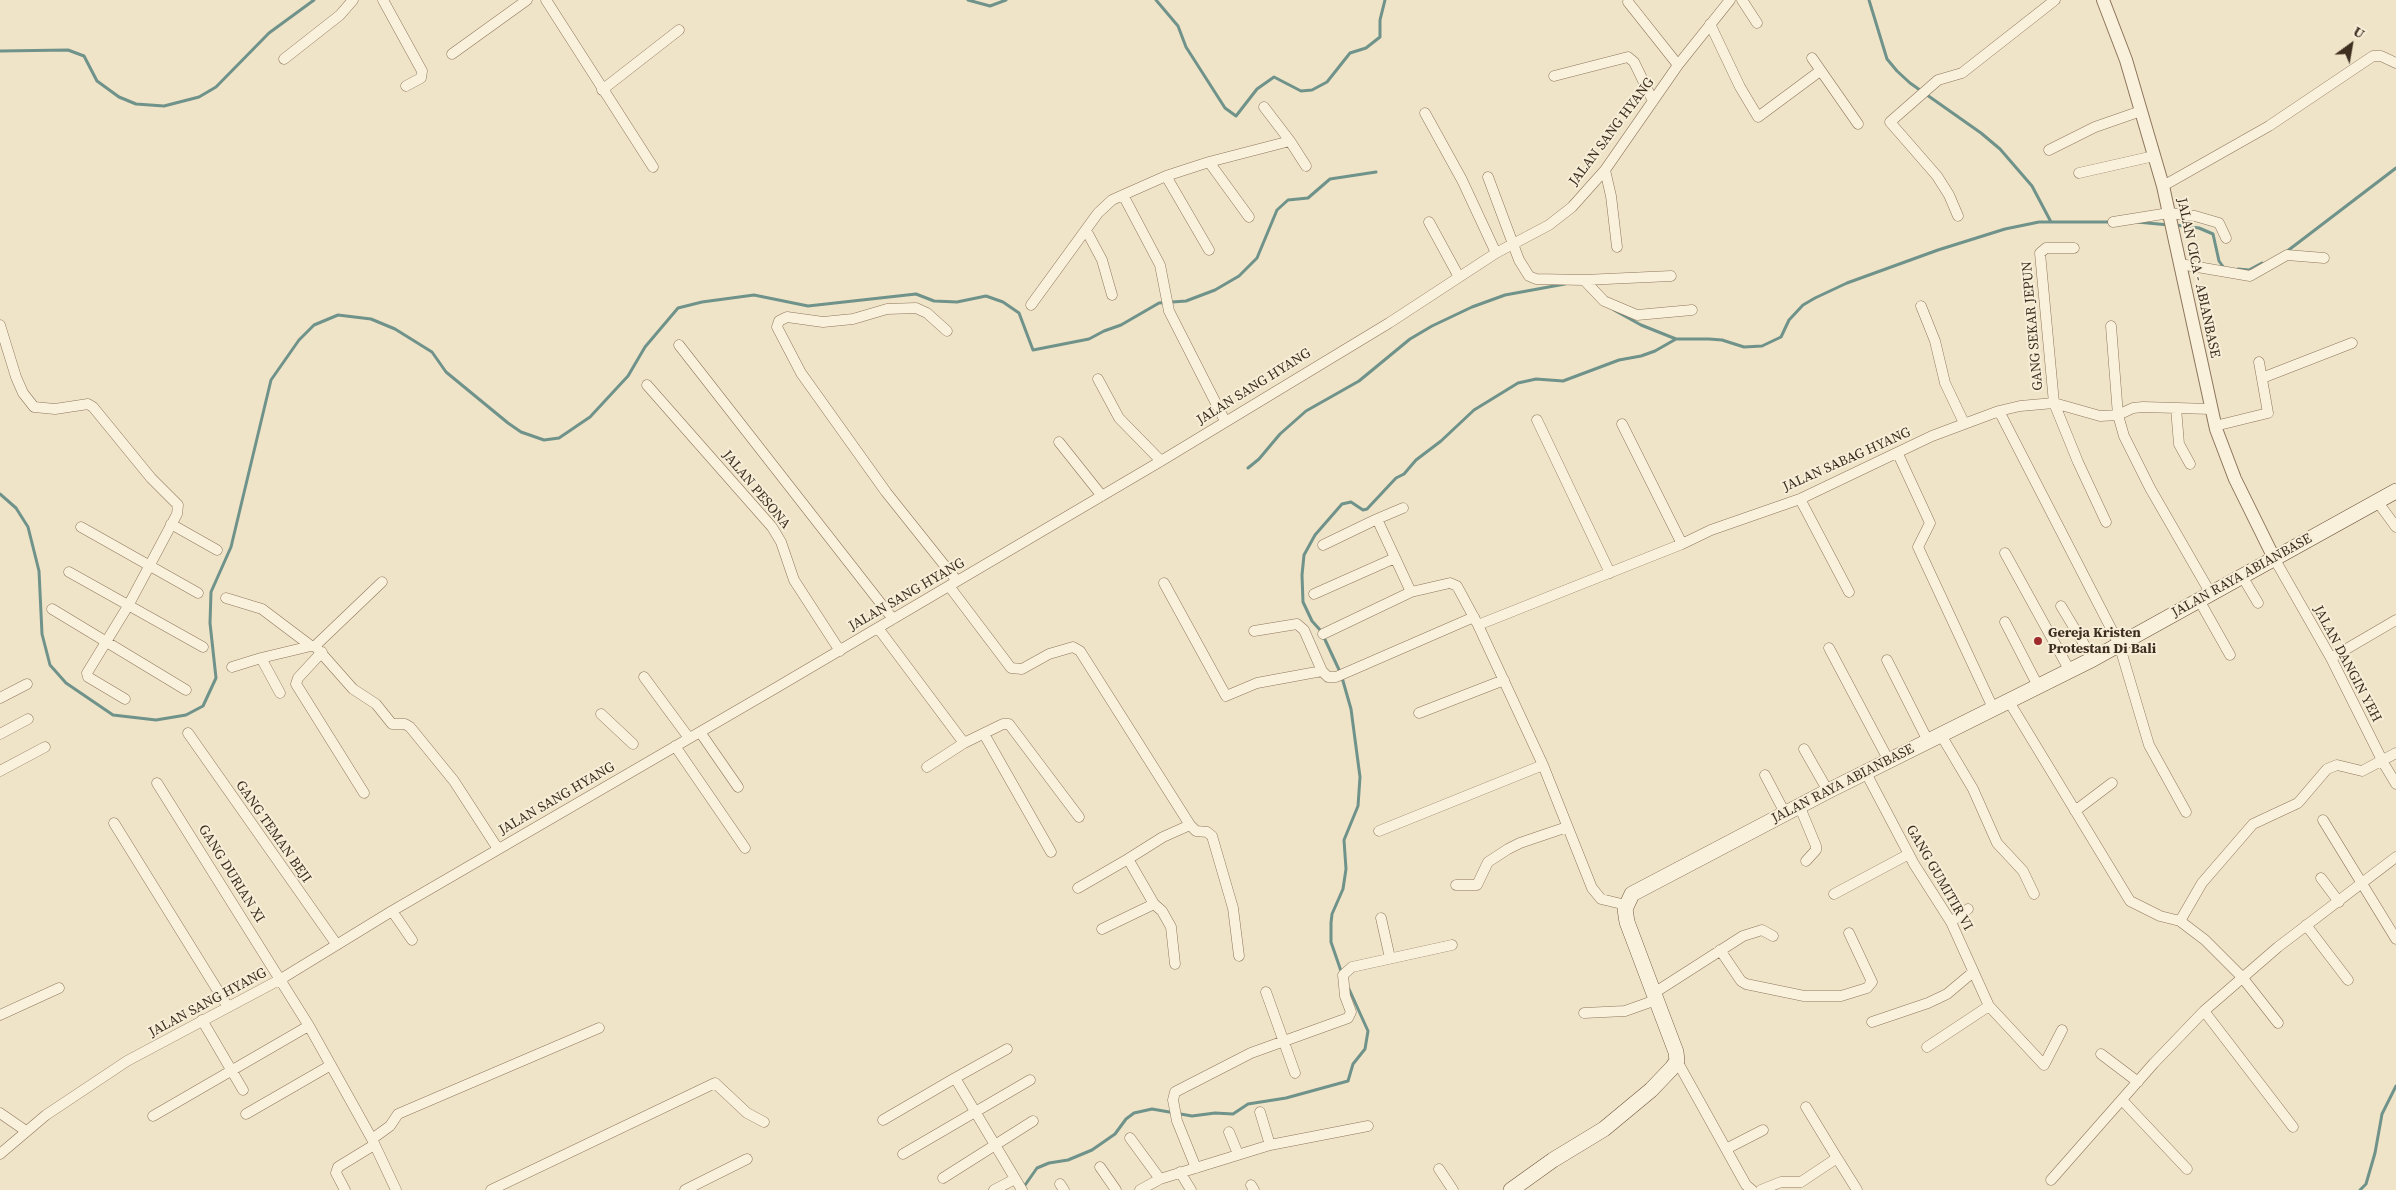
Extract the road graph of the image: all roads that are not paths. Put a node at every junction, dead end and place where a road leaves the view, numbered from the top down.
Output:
1 (353, 0) edge
2 (383, 0) edge
3 (527, 0) edge
4 (546, 0) edge
5 (1730, 0) edge
6 (1742, 0) edge
7 (2055, 0) edge
8 (2103, 0) edge
9 (1628, 2) dead end
10 (1710, 24) junction
11 (1758, 24) dead end
12 (679, 30) dead end
13 (452, 54) dead end
14 (1812, 58) dead end
15 (284, 59) dead end
16 (2396, 63) edge
17 (1678, 65) junction
18 (1820, 71) junction
19 (1554, 76) dead end
20 (406, 86) dead end
21 (602, 90) junction
22 (1653, 101) junction
23 (1264, 107) dead end
24 (2141, 111) junction
25 (1425, 112) dead end
26 (1858, 124) dead end
27 (1290, 141) junction
28 (2049, 150) dead end
29 (2154, 156) junction
30 (1209, 162) junction
31 (1306, 166) dead end
32 (653, 167) dead end
33 (1605, 170) junction
34 (2079, 173) dead end
35 (1166, 176) junction
36 (1488, 177) dead end
37 (2164, 186) junction
38 (1122, 195) junction
39 (2170, 215) junction
40 (1958, 216) dead end
41 (1249, 217) dead end
42 (1428, 222) dead end
43 (2113, 222) dead end
44 (1086, 230) junction
45 (2226, 238) dead end
46 (1514, 244) junction
47 (1617, 247) dead end
48 (2074, 248) dead end
49 (1208, 250) dead end
50 (1496, 253) junction
51 (2324, 258) dead end
52 (2180, 264) junction
53 (1670, 276) dead end
54 (1458, 277) junction
55 (1584, 280) junction
56 (1112, 295) dead end
57 (1031, 305) dead end
58 (1922, 306) dead end
59 (1692, 310) dead end
60 (0, 325) edge
61 (2111, 326) dead end
62 (947, 330) dead end
63 (2352, 342) dead end
64 (679, 344) dead end
65 (2259, 362) dead end
66 (2262, 378) junction
67 (1098, 379) dead end
68 (647, 385) dead end
69 (2054, 403) junction
70 (2176, 408) junction
71 (2211, 409) junction
72 (1998, 412) junction
73 (2118, 415) junction
74 (1537, 420) dead end
75 (1225, 421) junction
76 (1622, 424) dead end
77 (1964, 424) junction
78 (2215, 426) junction
79 (1059, 442) dead end
80 (1898, 454) junction
81 (1161, 461) junction
82 (2190, 464) dead end
83 (2396, 491) edge
84 (1102, 496) junction
85 (1800, 499) junction
86 (2377, 501) junction
87 (1403, 508) dead end
88 (1377, 520) junction
89 (2106, 522) dead end
90 (171, 524) junction
91 (81, 528) dead end
92 (2396, 528) edge
93 (1682, 544) junction
94 (1323, 545) dead end
95 (217, 550) dead end
96 (2006, 553) dead end
97 (1395, 558) junction
98 (2274, 558) junction
99 (149, 566) junction
100 (68, 572) dead end
101 (1610, 573) junction
102 (2242, 576) junction
103 (382, 582) dead end
104 (1164, 583) dead end
105 (953, 584) junction
106 (1412, 592) junction
107 (1849, 592) dead end
108 (198, 593) dead end
109 (1314, 594) dead end
110 (2205, 597) junction
111 (226, 598) dead end
112 (2258, 603) dead end
113 (128, 606) junction
114 (2061, 606) dead end
115 (52, 609) dead end
116 (893, 619) junction
117 (2396, 620) edge
118 (1476, 621) junction
119 (2005, 622) dead end
120 (878, 628) junction
121 (1254, 631) dead end
122 (1323, 634) dead end
123 (107, 642) junction
124 (2119, 644) junction
125 (203, 647) dead end
126 (316, 648) junction
127 (1829, 648) dead end
128 (840, 650) junction
129 (2230, 655) dead end
130 (261, 658) junction
131 (2330, 658) junction
132 (2093, 659) junction
133 (1888, 660) dead end
134 (232, 667) dead end
135 (1322, 671) junction
136 (2070, 671) junction
137 (644, 677) dead end
138 (1504, 680) junction
139 (27, 684) dead end
140 (2038, 686) junction
141 (186, 690) dead end
142 (280, 693) dead end
143 (0, 698) edge
144 (125, 698) dead end
145 (2008, 700) junction
146 (1993, 708) junction
147 (1420, 713) dead end
148 (601, 714) dead end
149 (28, 719) dead end
150 (700, 732) junction
151 (188, 733) dead end
152 (0, 734) edge
153 (984, 734) junction
154 (689, 738) junction
155 (1935, 738) junction
156 (964, 743) junction
157 (632, 744) dead end
158 (675, 746) junction
159 (45, 747) dead end
160 (1804, 749) dead end
161 (2396, 754) edge
162 (2382, 759) junction
163 (1889, 761) junction
164 (1543, 765) junction
165 (927, 767) dead end
166 (0, 771) edge
167 (1866, 774) junction
168 (1765, 775) dead end
169 (157, 783) dead end
170 (2112, 783) dead end
171 (2396, 784) edge
172 (738, 787) dead end
173 (1828, 791) junction
174 (364, 793) dead end
175 (1799, 806) junction
176 (2075, 810) junction
177 (2186, 812) dead end
178 (1785, 813) junction
179 (1079, 817) dead end
180 (2323, 820) dead end
181 (114, 822) dead end
182 (1190, 825) junction
183 (1567, 826) junction
184 (1379, 831) dead end
185 (745, 848) dead end
186 (498, 849) junction
187 (1051, 852) dead end
188 (1909, 854) junction
189 (2396, 857) edge
190 (1128, 859) junction
191 (1806, 861) dead end
192 (2321, 878) dead end
193 (2363, 884) junction
194 (1456, 885) dead end
195 (1078, 888) dead end
196 (1834, 894) dead end
197 (2034, 894) dead end
198 (2339, 902) junction
199 (1154, 904) junction
200 (1626, 905) junction
201 (1968, 909) dead end
202 (392, 911) junction
203 (1381, 918) dead end
204 (2180, 921) junction
205 (1951, 922) junction
206 (2306, 925) junction
207 (1102, 930) dead end
208 (1849, 933) dead end
209 (1773, 936) dead end
210 (2396, 939) edge
211 (412, 940) dead end
212 (337, 945) junction
213 (1452, 945) dead end
214 (1720, 950) junction
215 (1239, 956) dead end
216 (1390, 958) junction
217 (1175, 964) dead end
218 (1972, 973) junction
219 (2242, 977) junction
220 (281, 979) junction
221 (2348, 980) dead end
222 (59, 988) dead end
223 (1266, 992) dead end
224 (1655, 996) junction
225 (1989, 1006) junction
226 (228, 1007) junction
227 (2204, 1011) junction
228 (1584, 1013) dead end
229 (0, 1015) edge
230 (202, 1020) junction
231 (1872, 1022) dead end
232 (2278, 1023) dead end
233 (305, 1028) dead end
234 (599, 1028) dead end
235 (2062, 1030) dead end
236 (1285, 1043) junction
237 (1927, 1047) dead end
238 (1007, 1049) dead end
239 (2101, 1054) dead end
240 (1676, 1061) junction
241 (331, 1065) junction
242 (233, 1070) junction
243 (1295, 1073) dead end
244 (955, 1078) junction
245 (1030, 1080) dead end
246 (2138, 1082) junction
247 (243, 1090) dead end
248 (2122, 1100) junction
249 (1806, 1107) dead end
250 (974, 1112) junction
251 (1260, 1112) dead end
252 (0, 1114) edge
253 (246, 1114) dead end
254 (153, 1116) dead end
255 (883, 1120) dead end
256 (1033, 1121) dead end
257 (764, 1122) dead end
258 (1368, 1126) dead end
259 (2293, 1127) dead end
260 (1763, 1130) dead end
261 (26, 1131) junction
262 (1229, 1132) dead end
263 (1130, 1138) dead end
264 (373, 1142) junction
265 (1270, 1145) junction
266 (994, 1147) junction
267 (1726, 1149) junction
268 (0, 1154) edge
269 (903, 1154) dead end
270 (1238, 1154) junction
271 (1837, 1158) junction
272 (747, 1159) dead end
273 (1100, 1168) dead end
274 (1196, 1168) junction
275 (1439, 1169) dead end
276 (2186, 1169) dead end
277 (1180, 1172) junction
278 (942, 1178) dead end
279 (1160, 1179) junction
280 (2051, 1180) dead end
281 (1018, 1184) edge
282 (344, 1190) edge
283 (396, 1190) edge
284 (491, 1190) edge
285 (685, 1190) edge
286 (994, 1190) edge
287 (1116, 1190) edge
288 (1140, 1190) edge
289 (1191, 1190) edge
290 (1453, 1190) edge
291 (1511, 1190) edge
292 (1752, 1190) edge
293 (1761, 1190) edge
294 (1857, 1190) edge

1 - 15 street
2 - 20 street
3 - 13 street
4 - 21 street
5 - 10 street, JALAN SANG HYANG
6 - 11 street
7 - 40 street
8 - 24 street, JALAN CICA - ABIANBASE
9 - 17 street
10 - 17 street, JALAN SANG HYANG
10 - 18 street
12 - 21 street
14 - 18 street
16 - 37 street
17 - 22 street, JALAN SANG HYANG
18 - 26 street
19 - 22 street
21 - 32 street
22 - 33 street, JALAN SANG HYANG
23 - 27 street
24 - 28 street
24 - 29 street, JALAN CICA - ABIANBASE
25 - 50 street
27 - 30 street
27 - 31 street
29 - 34 street
29 - 37 street, JALAN CICA - ABIANBASE
30 - 35 street
30 - 41 street
33 - 46 street, JALAN SANG HYANG
33 - 47 street
35 - 38 street
35 - 49 street
36 - 46 street
37 - 39 street, JALAN CICA - ABIANBASE
38 - 44 street
38 - 75 street
39 - 43 street
39 - 45 street
39 - 52 street, JALAN CICA - ABIANBASE
42 - 54 street
44 - 56 street
44 - 57 street
46 - 50 street, JALAN SANG HYANG
46 - 55 street
48 - 69 street, GANG SEKAR JEPUN
50 - 54 street, JALAN SANG HYANG
51 - 52 street
52 - 71 street, JALAN CICA - ABIANBASE
53 - 55 street
54 - 75 street, JALAN SANG HYANG
55 - 59 street
58 - 77 street
60 - 90 street
61 - 73 street
62 - 105 street
63 - 66 street
64 - 116 street
65 - 66 street
66 - 78 street
67 - 81 street
68 - 128 street, JALAN PESONA
69 - 72 street, JALAN SABAG HYANG
69 - 73 street, JALAN SABAG HYANG
69 - 89 street
70 - 71 street, JALAN SABAG HYANG
70 - 73 street, JALAN SABAG HYANG
70 - 82 street
71 - 78 street, JALAN CICA - ABIANBASE
72 - 77 street, JALAN SABAG HYANG
72 - 124 street
73 - 110 street
74 - 101 street
75 - 81 street, JALAN SANG HYANG
76 - 93 street
77 - 80 street, JALAN SABAG HYANG
78 - 98 street, JALAN CICA - ABIANBASE
79 - 84 street
80 - 85 street, JALAN SABAG HYANG
80 - 146 street
81 - 84 street, JALAN SANG HYANG
83 - 86 main road, JALAN RAYA ABIANBASE
84 - 105 street, JALAN SANG HYANG
85 - 93 street, JALAN SABAG HYANG
85 - 107 street
86 - 92 street
86 - 98 main road, JALAN RAYA ABIANBASE
87 - 88 street
88 - 94 street
88 - 97 street
90 - 95 street
90 - 99 street
91 - 99 street
93 - 101 street, JALAN SABAG HYANG
96 - 136 street
97 - 106 street
97 - 109 street
98 - 102 main road, JALAN RAYA ABIANBASE
98 - 131 street, JALAN DANGIN YEH
99 - 108 street
99 - 113 street
100 - 113 street
101 - 118 street, JALAN SABAG HYANG
102 - 110 main road, JALAN RAYA ABIANBASE
102 - 112 street
103 - 126 street
104 - 135 street, JALAN SABAG HYANG
105 - 116 street, JALAN SANG HYANG
105 - 182 street
106 - 118 street
106 - 122 street
110 - 124 main road, JALAN RAYA ABIANBASE
110 - 129 street
111 - 126 street
113 - 123 street
113 - 125 street
114 - 132 street
115 - 123 street
116 - 120 street, JALAN SANG HYANG
117 - 131 street
118 - 135 street, JALAN SABAG HYANG
118 - 138 street
119 - 140 street
120 - 128 street, JALAN SANG HYANG
120 - 156 street
121 - 135 street
123 - 141 street
123 - 144 street
124 - 132 main road, JALAN RAYA ABIANBASE
124 - 177 street
126 - 130 street
126 - 174 street
126 - 186 street
127 - 163 street
128 - 150 street, JALAN SANG HYANG
130 - 134 street
130 - 142 street
131 - 162 street, JALAN DANGIN YEH
132 - 136 main road, JALAN RAYA ABIANBASE
133 - 155 street
136 - 140 main road, JALAN RAYA ABIANBASE
137 - 154 street
138 - 147 street
138 - 164 street
139 - 143 street
140 - 145 main road, JALAN RAYA ABIANBASE
145 - 146 main road, JALAN RAYA ABIANBASE
145 - 176 street
146 - 155 main road, JALAN RAYA ABIANBASE
148 - 157 street
149 - 152 street
150 - 154 street, JALAN SANG HYANG
150 - 172 street
151 - 212 street, GANG TEMAN BEJI
153 - 156 street
153 - 179 street
153 - 187 street
154 - 158 street, JALAN SANG HYANG
155 - 163 main road, JALAN RAYA ABIANBASE
155 - 197 street
156 - 165 street
158 - 185 street
158 - 186 street, JALAN SANG HYANG
159 - 166 street
160 - 173 street
161 - 162 street
162 - 171 street, JALAN DANGIN YEH
162 - 204 street
163 - 167 main road, JALAN RAYA ABIANBASE
164 - 183 street
164 - 184 street
167 - 173 main road, JALAN RAYA ABIANBASE
167 - 188 street, GANG GUMITIR VI
168 - 178 street
169 - 220 street, GANG DURIAN XI
170 - 176 street
173 - 175 main road, JALAN RAYA ABIANBASE
175 - 178 main road, JALAN RAYA ABIANBASE
175 - 191 street
176 - 204 street
178 - 200 main road, JALAN RAYA ABIANBASE
180 - 193 street
181 - 226 street
182 - 190 street
182 - 215 street
183 - 194 street
183 - 200 street
186 - 202 street, JALAN SANG HYANG
188 - 196 street
188 - 205 street, GANG GUMITIR VI
189 - 193 street
190 - 195 street
190 - 199 street
192 - 198 street
193 - 198 street
193 - 210 street
198 - 206 street
199 - 207 street
199 - 217 street
200 - 224 main road
201 - 205 street
202 - 211 street
202 - 212 street, JALAN SANG HYANG
203 - 216 street
204 - 219 street
205 - 218 street, GANG GUMITIR VI
206 - 219 street
206 - 221 street
208 - 214 street
209 - 214 street
212 - 220 street, JALAN SANG HYANG
213 - 216 street
214 - 224 street
216 - 236 street
218 - 225 street, GANG GUMITIR VI
218 - 231 street
219 - 227 street
219 - 232 street
220 - 226 street, JALAN SANG HYANG
220 - 241 street, GANG DURIAN XI
222 - 229 street
223 - 236 street
224 - 228 street
224 - 240 main road
225 - 235 street, GANG GUMITIR VI
225 - 237 street
226 - 230 street, JALAN SANG HYANG
227 - 246 street
227 - 259 street
230 - 242 street
230 - 261 street, JALAN SANG HYANG
233 - 242 street
234 - 264 street
236 - 243 street
236 - 274 street
238 - 244 street
239 - 246 street
240 - 267 street
240 - 291 main road
241 - 253 street
241 - 264 street, GANG DURIAN XI
242 - 247 street
242 - 254 street
244 - 250 street
244 - 255 street
245 - 250 street
246 - 248 street
248 - 276 street
248 - 280 street
249 - 271 street
250 - 266 street
250 - 269 street
251 - 265 street
252 - 261 street
256 - 266 street
257 - 284 street
258 - 265 street
260 - 267 street
261 - 268 street, JALAN SANG HYANG
262 - 270 street
263 - 279 street
264 - 282 street
264 - 283 street, GANG DURIAN XI
265 - 270 street
266 - 278 street
266 - 281 street
267 - 292 street
270 - 274 street
271 - 293 street
271 - 294 street
272 - 285 street
273 - 287 street
274 - 277 street
275 - 290 street
277 - 279 street
277 - 289 street
279 - 288 street
281 - 286 street

